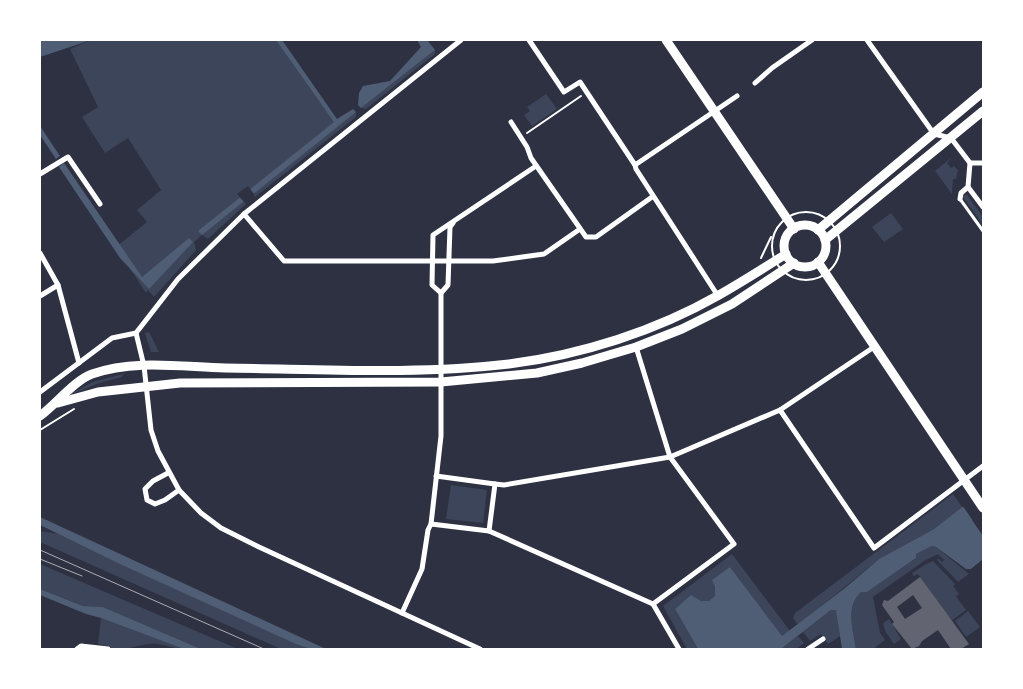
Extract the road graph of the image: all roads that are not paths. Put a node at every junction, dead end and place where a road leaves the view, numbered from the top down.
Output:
1 (461, 40) edge
2 (529, 40) edge
3 (666, 40) edge
4 (812, 40) edge
5 (870, 41) edge
6 (755, 84) dead end
7 (983, 92) edge
8 (737, 96) dead end
9 (983, 110) edge
10 (714, 111) junction
11 (511, 122) dead end
12 (934, 134) junction
13 (951, 138) junction
14 (970, 163) junction
15 (983, 163) edge
16 (636, 164) junction
17 (536, 166) junction
18 (40, 174) edge
19 (968, 187) junction
20 (652, 197) junction
21 (960, 199) joint
22 (100, 204) dead end
23 (983, 207) edge
24 (244, 214) junction
25 (455, 220) junction
26 (794, 229) junction
27 (580, 230) junction
28 (818, 230) junction
29 (983, 232) edge
30 (825, 240) junction
31 (40, 253) edge
32 (786, 254) junction
33 (432, 262) junction
34 (449, 262) junction
35 (818, 262) junction
36 (794, 263) junction
37 (58, 285) junction
38 (441, 293) junction
39 (40, 296) edge
40 (718, 296) junction
41 (136, 333) junction
42 (874, 346) junction
43 (636, 347) junction
44 (79, 362) junction
45 (144, 366) junction
46 (441, 369) junction
47 (441, 382) junction
48 (147, 386) junction
49 (40, 392) edge
50 (58, 403) junction
51 (780, 410) junction
52 (40, 416) edge
53 (670, 458) junction
54 (983, 466) edge
55 (168, 473) junction
56 (436, 476) junction
57 (964, 480) junction
58 (495, 484) junction
59 (178, 490) junction
60 (983, 508) edge
61 (431, 524) junction
62 (489, 531) junction
63 (653, 604) junction
64 (402, 613) junction
65 (823, 638) dead end
66 (77, 649) edge
67 (108, 649) edge
68 (480, 649) edge
69 (679, 649) edge
70 (808, 649) edge

1 - 24 street
2 - 16 street
3 - 10 street
4 - 6 street
5 - 12 street
7 - 12 street
8 - 10 street
9 - 13 street
10 - 16 street
10 - 26 street
11 - 17 street
12 - 13 street
12 - 28 street
13 - 14 street
13 - 30 street
14 - 15 street
14 - 19 street
16 - 20 street
17 - 25 street
17 - 27 street
18 - 22 street
19 - 21 street
19 - 23 street
20 - 27 street
20 - 40 street
21 - 29 lane
24 - 33 street
24 - 41 street
25 - 33 street
25 - 34 street
26 - 28 street
26 - 32 street
27 - 34 street
28 - 30 street
30 - 35 street
31 - 37 street
32 - 36 street
32 - 40 street
33 - 34 street
33 - 38 street
34 - 38 street
35 - 36 street
35 - 42 street
36 - 43 street
37 - 39 street
37 - 44 street
38 - 46 street
40 - 46 street
41 - 44 street
41 - 45 street
42 - 51 street
42 - 57 street
43 - 47 street
43 - 53 street
44 - 49 street
45 - 46 street
45 - 48 street
45 - 50 street
46 - 47 street
47 - 48 street
47 - 56 street
48 - 50 street
48 - 55 street
50 - 52 street
51 - 53 street
51 - 57 street
53 - 58 street
53 - 63 street
54 - 57 street
55 - 59 street
55 - 59 street
56 - 58 street
56 - 61 street
57 - 60 street
58 - 62 street
59 - 64 street
61 - 62 street
61 - 64 street
62 - 63 street
63 - 69 street
64 - 68 street
65 - 70 street
66 - 67 street

